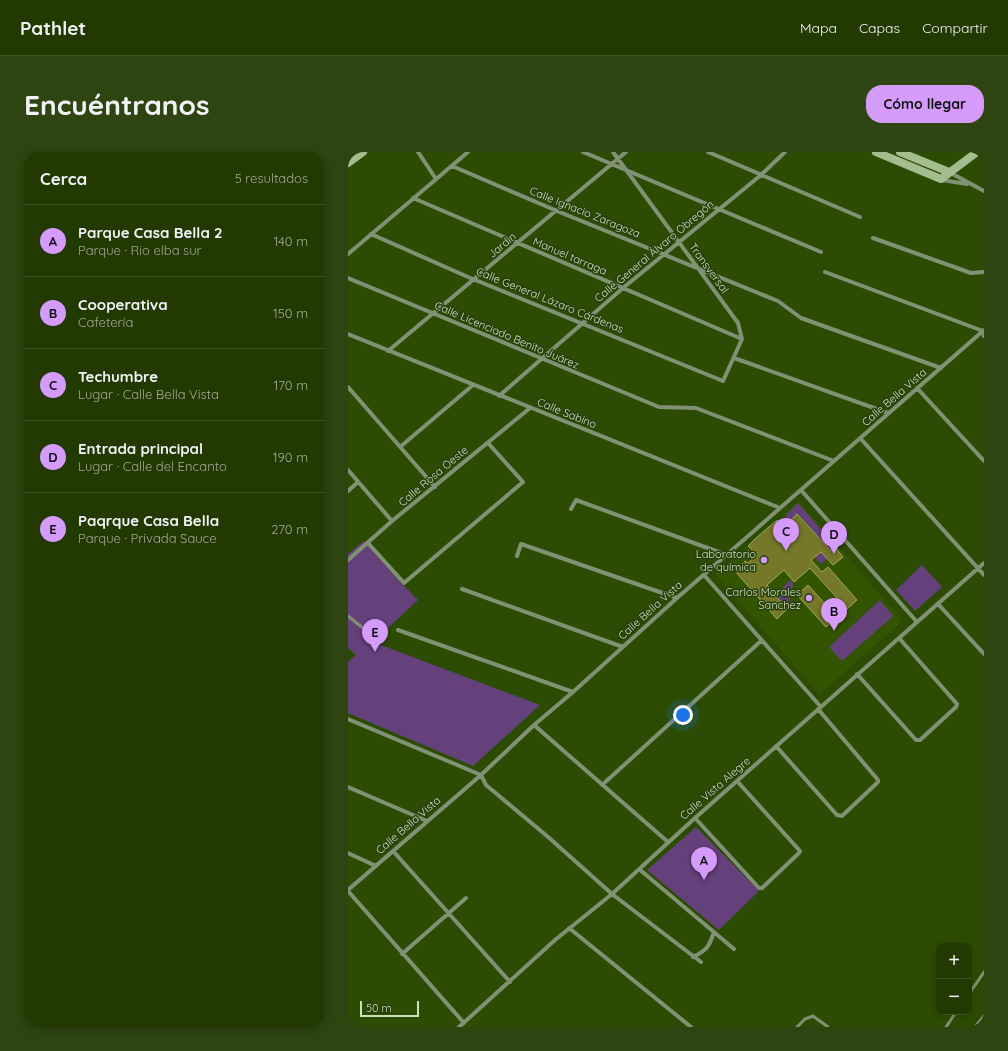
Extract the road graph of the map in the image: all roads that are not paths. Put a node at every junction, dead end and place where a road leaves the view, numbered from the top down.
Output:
1 (363, 152) edge
2 (418, 152) edge
3 (468, 152) edge
4 (583, 152) edge
5 (613, 152) edge
6 (626, 152) edge
7 (708, 152) edge
8 (785, 152) edge
9 (876, 152) edge
10 (900, 152) edge
11 (977, 152) edge
12 (618, 159) junction
13 (348, 163) edge
14 (612, 164) junction
15 (452, 166) junction
16 (626, 170) junction
17 (949, 172) junction
18 (761, 175) junction
19 (436, 179) junction
20 (941, 179) junction
21 (971, 185) junction
22 (984, 191) edge
23 (413, 198) junction
24 (719, 209) junction
25 (556, 210) junction
26 (860, 217) dead end
27 (371, 234) junction
28 (872, 238) dead end
29 (679, 242) junction
30 (517, 244) junction
31 (821, 252) dead end
32 (348, 254) edge
33 (664, 254) junction
34 (698, 268) junction
35 (825, 272) dead end
36 (984, 272) edge
37 (348, 278) edge
38 (475, 279) junction
39 (623, 288) junction
40 (434, 314) junction
41 (582, 324) junction
42 (983, 330) edge
43 (348, 334) edge
44 (984, 336) edge
45 (742, 339) junction
46 (388, 351) junction
47 (734, 358) junction
48 (542, 359) junction
49 (940, 368) junction
50 (473, 385) junction
51 (348, 387) edge
52 (917, 388) junction
53 (499, 396) junction
54 (530, 408) junction
55 (888, 414) junction
56 (860, 438) junction
57 (488, 443) junction
58 (400, 447) junction
59 (834, 461) junction
60 (984, 461) edge
61 (348, 470) edge
62 (358, 482) junction
63 (435, 487) junction
64 (801, 490) junction
65 (348, 491) edge
66 (780, 508) junction
67 (571, 509) dead end
68 (392, 522) junction
69 (368, 543) junction
70 (727, 555) junction
71 (517, 556) dead end
72 (348, 560) edge
73 (984, 563) edge
74 (978, 568) junction
75 (704, 575) junction
76 (984, 575) edge
77 (462, 589) dead end
78 (677, 598) junction
79 (938, 604) junction
80 (348, 616) edge
81 (917, 622) junction
82 (398, 630) dead end
83 (368, 632) dead end
84 (899, 638) junction
85 (762, 640) junction
86 (623, 648) junction
87 (984, 654) edge
88 (857, 674) junction
89 (572, 692) junction
90 (819, 708) junction
91 (348, 720) edge
92 (534, 725) junction
93 (776, 746) junction
94 (481, 775) junction
95 (737, 781) junction
96 (602, 785) junction
97 (348, 787) edge
98 (695, 818) junction
99 (427, 821) junction
100 (668, 842) junction
101 (393, 851) junction
102 (348, 853) edge
103 (376, 866) junction
104 (639, 869) junction
105 (348, 891) edge
106 (612, 894) junction
107 (466, 898) dead end
108 (449, 914) junction
109 (569, 928) junction
110 (714, 932) junction
111 (734, 949) dead end
112 (402, 954) junction
113 (693, 957) junction
114 (701, 962) dead end
115 (984, 972) edge
116 (510, 982) junction
117 (972, 990) edge
118 (954, 1015) edge
119 (984, 1016) edge
120 (464, 1023) junction
121 (459, 1027) edge
122 (691, 1027) edge
123 (797, 1027) edge
124 (828, 1027) edge
125 (946, 1027) edge
126 (975, 1027) edge

1 - 13 street
2 - 19 street
3 - 15 street
4 - 14 street
5 - 12 street, Transversal
6 - 12 street, Jardin
7 - 18 street
8 - 18 street, Calle General Álvaro Obregón
9 - 20 street
10 - 17 street
11 - 17 street
12 - 14 street, Jardin
12 - 16 street, Transversal
14 - 16 street
14 - 25 street, Jardin
15 - 19 street
15 - 25 street, Calle Ignacio Zaragoza
16 - 24 street
16 - 29 street, Transversal
17 - 20 street
17 - 21 street
18 - 24 street, Calle General Álvaro Obregón
18 - 26 street
19 - 23 street
20 - 21 street
21 - 22 street
23 - 27 street
23 - 30 street, Manuel tarraga
24 - 29 street, Calle General Álvaro Obregón
24 - 31 street
25 - 30 street, Jardin
25 - 33 street, Calle Ignacio Zaragoza
27 - 32 street
27 - 38 street, Calle General Lázaro Cárdenas
28 - 36 street
29 - 33 street, Calle General Álvaro Obregón
29 - 34 street, Transversal
30 - 38 street, Jardin
30 - 39 street, Manuel tarraga
33 - 34 street, Calle Ignacio Zaragoza
33 - 39 street, Calle General Álvaro Obregón
34 - 45 street, Transversal
34 - 49 street, Calle Ignacio Zaragoza
35 - 42 street
37 - 40 street, Calle Licenciado Benito Juárez
38 - 40 street, Jardin
38 - 41 street, Calle General Lázaro Cárdenas
39 - 41 street, Calle General Álvaro Obregón
39 - 45 street, Manuel tarraga
40 - 46 street, Jardin
40 - 48 street, Calle Licenciado Benito Juárez
41 - 47 street, Calle General Lázaro Cárdenas
41 - 48 street, Calle General Álvaro Obregón
42 - 44 street
42 - 49 street, Calle Bella Vista
43 - 46 street, Calle Sabino
45 - 47 street
46 - 50 street, Calle Sabino
47 - 55 street
48 - 53 street, Calle General Álvaro Obregón
48 - 59 street, Calle Licenciado Benito Juárez
49 - 52 street, Calle Bella Vista
50 - 53 street, Calle Sabino
50 - 58 street
51 - 58 street
52 - 55 street, Calle Bella Vista
52 - 60 street
53 - 54 street, Calle Sabino
54 - 57 street, Calle Rosa Oeste
54 - 66 street, Calle Sabino
55 - 56 street, Calle Bella Vista
56 - 59 street, Calle Bella Vista
56 - 74 street
57 - 63 street, Calle Rosa Oeste
57 - 69 street
58 - 63 street
59 - 64 street, Calle Bella Vista
61 - 62 street
62 - 65 street
62 - 68 street
63 - 68 street, Calle Rosa Oeste
64 - 66 street, Calle Bella Vista
64 - 81 street
66 - 70 street, Calle Bella Vista
67 - 70 street
68 - 69 street, Calle Rosa Oeste
69 - 72 street, Calle Rosa Oeste
70 - 75 street, Calle Bella Vista
71 - 78 street
73 - 74 street, Calle Vista Alegre
74 - 76 street
74 - 79 street, Calle Vista Alegre
75 - 78 street, Calle Bella Vista
75 - 85 street
77 - 86 street
78 - 86 street, Calle Bella Vista
79 - 81 street, Calle Vista Alegre
79 - 87 street
80 - 83 lane
81 - 84 street, Calle Vista Alegre
82 - 89 street
84 - 88 street, Calle Vista Alegre
84 - 88 street
85 - 90 street
85 - 96 street
86 - 89 street, Calle Bella Vista
88 - 90 street, Calle Vista Alegre
89 - 92 street, Calle Bella Vista
90 - 93 street, Calle Vista Alegre
90 - 93 street
91 - 94 street
92 - 94 street, Calle Bella Vista
92 - 96 street
93 - 95 street, Calle Vista Alegre
94 - 99 street, Calle Bella Vista
94 - 106 street
95 - 98 street, Calle Vista Alegre
95 - 98 street
96 - 100 street
97 - 99 street
98 - 100 street, Calle Vista Alegre
99 - 101 street, Calle Bella Vista
100 - 104 street, Calle Vista Alegre
101 - 103 street, Calle Bella Vista
101 - 108 street
102 - 103 street
103 - 105 street, Calle Bella Vista
104 - 106 street, Calle Vista Alegre
104 - 110 street
105 - 112 street
106 - 109 street, Calle Vista Alegre
106 - 113 street
107 - 108 street
108 - 112 street
108 - 116 street
109 - 116 street, Calle Vista Alegre
109 - 122 street
110 - 111 street
110 - 113 street
112 - 120 street
113 - 114 street
115 - 117 lane
116 - 120 street, Calle Vista Alegre
118 - 125 lane
119 - 126 lane
120 - 121 street, Calle Vista Alegre
123 - 124 lane

